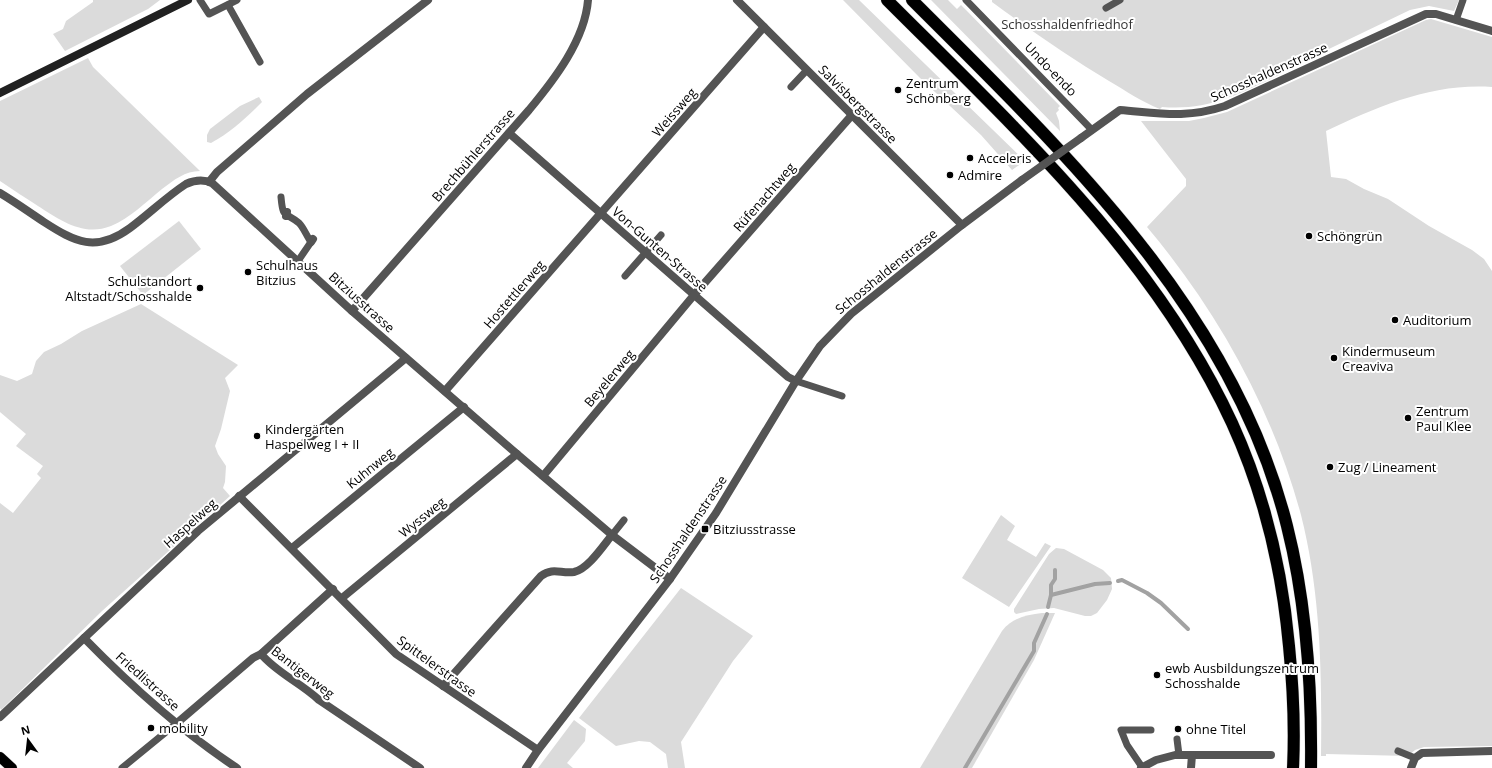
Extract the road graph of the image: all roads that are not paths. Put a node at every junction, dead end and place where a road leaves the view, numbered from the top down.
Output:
1 (188, 0) edge
2 (200, 0) edge
3 (237, 0) edge
4 (428, 0) edge
5 (588, 0) edge
6 (737, 0) edge
7 (887, 0) edge
8 (912, 0) edge
9 (966, 0) edge
10 (1120, 0) edge
11 (1463, 0) edge
12 (228, 4) junction
13 (1106, 8) dead end
14 (1456, 20) junction
15 (764, 27) junction
16 (1492, 31) edge
17 (260, 62) dead end
18 (807, 70) junction
19 (791, 87) dead end
20 (0, 93) edge
21 (852, 115) junction
22 (1092, 130) junction
23 (509, 132) junction
24 (209, 182) junction
25 (0, 193) edge
26 (281, 197) dead end
27 (601, 213) junction
28 (962, 225) junction
29 (660, 234) dead end
30 (645, 252) junction
31 (298, 261) junction
32 (625, 276) dead end
33 (694, 295) junction
34 (352, 311) junction
35 (406, 358) junction
36 (796, 381) junction
37 (445, 391) junction
38 (842, 396) dead end
39 (464, 407) junction
40 (517, 454) junction
41 (543, 476) junction
42 (239, 496) junction
43 (624, 520) dead end
44 (612, 535) junction
45 (292, 548) junction
46 (670, 579) junction
47 (333, 589) junction
48 (342, 598) junction
49 (84, 638) junction
50 (261, 654) junction
51 (443, 686) junction
52 (0, 717) edge
53 (177, 723) junction
54 (1151, 730) dead end
55 (1177, 739) dead end
56 (538, 750) junction
57 (1492, 750) edge
58 (1398, 751) dead end
59 (1192, 754) junction
60 (1179, 755) junction
61 (1271, 755) dead end
62 (0, 757) edge
63 (1415, 758) junction
64 (12, 768) edge
65 (122, 768) edge
66 (237, 768) edge
67 (420, 768) edge
68 (526, 768) edge
69 (1141, 768) edge
70 (1191, 768) edge
71 (1293, 768) edge
72 (1311, 768) edge
73 (1411, 768) edge

1 - 20 main road
2 - 12 lane
3 - 12 lane
4 - 24 street
5 - 23 street, Brechbühlerstrasse
6 - 15 street, Salvisbergstrasse
7 - 71 highway
8 - 72 highway
9 - 22 lane, Undo-endo
10 - 13 lane
11 - 14 lane
12 - 17 lane
14 - 16 street
14 - 22 street, Schosshaldenstrasse
15 - 18 street, Salvisbergstrasse
15 - 27 street, Weissweg
18 - 19 lane
18 - 21 street, Salvisbergstrasse
21 - 28 street, Salvisbergstrasse
21 - 33 street, Rüfenachtweg
22 - 28 street, Schosshaldenstrasse, bridge
23 - 27 street, Von-Gunten-Strasse
23 - 34 street, Brechbühlerstrasse
24 - 25 street
24 - 31 street, Bitziusstrasse
26 - 31 lane
27 - 30 street, Von-Gunten-Strasse
27 - 37 street, Hostettlerweg
28 - 36 street, Schosshaldenstrasse
29 - 30 lane
30 - 32 lane
30 - 33 street, Von-Gunten-Strasse
31 - 34 street, Bitziusstrasse
33 - 36 street, Von-Gunten-Strasse
33 - 41 street, Beyelerweg
34 - 35 street, Bitziusstrasse
35 - 37 street, Bitziusstrasse
35 - 42 street, Haspelweg
36 - 38 lane
36 - 46 street, Schosshaldenstrasse
37 - 39 street, Bitziusstrasse
39 - 40 street, Bitziusstrasse
39 - 45 street, Kuhnweg
40 - 41 street, Bitziusstrasse
40 - 48 street, Wyssweg
41 - 44 street, Bitziusstrasse
42 - 45 street, Spittelerstrasse
42 - 49 street, Haspelweg
43 - 44 lane
44 - 46 street, Bitziusstrasse
44 - 51 street
45 - 47 street, Spittelerstrasse
46 - 56 street, Schosshaldenstrasse
47 - 48 street, Spittelerstrasse
47 - 50 street
48 - 51 street, Spittelerstrasse
49 - 52 street, Haspelweg
49 - 53 street, Friedlistrasse
50 - 53 street, Bantigerweg
50 - 67 street, Bantigerweg
51 - 56 street, Spittelerstrasse
53 - 65 lane, Bantigerweg
53 - 66 street, Friedlistrasse
54 - 69 lane
55 - 60 lane
56 - 68 street, Schosshaldenstrasse
57 - 63 street
58 - 63 lane
59 - 60 street
59 - 61 street
59 - 70 street
60 - 69 street
62 - 64 main road
63 - 73 street

